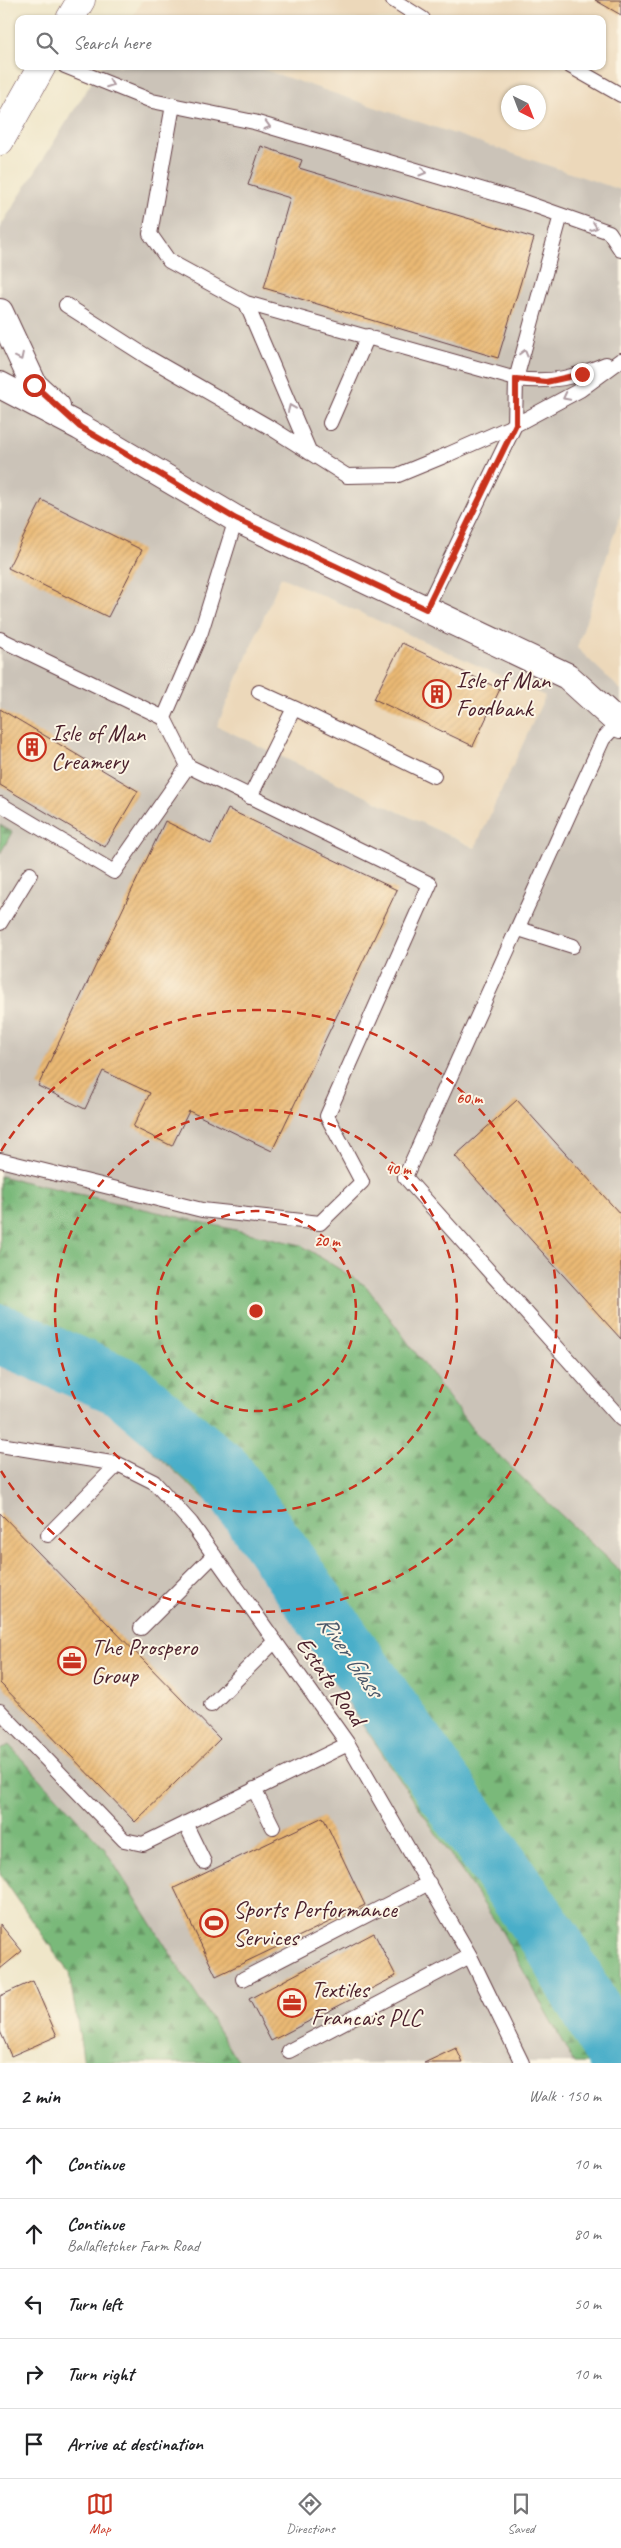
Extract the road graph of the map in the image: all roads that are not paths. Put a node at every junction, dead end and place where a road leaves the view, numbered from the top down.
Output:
1 (81, 0) edge
2 (393, 0) edge
3 (72, 15) edge
4 (417, 15) edge
5 (39, 70) edge
6 (75, 70) edge
7 (577, 70) edge
8 (621, 95) edge
9 (173, 106) junction
10 (4, 124) edge
11 (562, 215) junction
12 (621, 250) edge
13 (246, 303) junction
14 (66, 306) dead end
15 (0, 312) edge
16 (368, 336) junction
17 (621, 359) edge
18 (516, 379) junction
19 (0, 385) edge
20 (330, 423) dead end
21 (516, 424) junction
22 (80, 427) junction
23 (310, 453) junction
24 (236, 519) junction
25 (426, 609) junction
26 (0, 639) edge
27 (259, 692) dead end
28 (294, 708) junction
29 (164, 718) junction
30 (620, 724) edge
31 (188, 766) junction
32 (434, 776) dead end
33 (250, 797) junction
34 (0, 804) edge
35 (30, 874) dead end
36 (0, 923) edge
37 (519, 929) junction
38 (573, 946) dead end
39 (0, 1160) edge
40 (621, 1419) edge
41 (0, 1445) edge
42 (118, 1464) junction
43 (48, 1535) dead end
44 (214, 1555) junction
45 (141, 1628) dead end
46 (275, 1641) junction
47 (211, 1705) dead end
48 (0, 1711) edge
49 (348, 1744) junction
50 (254, 1789) junction
51 (185, 1823) junction
52 (273, 1827) dead end
53 (204, 1862) dead end
54 (429, 1883) junction
55 (470, 1956) junction
56 (242, 1979) dead end
57 (288, 2051) dead end
58 (522, 2063) edge

1 - 3 highway
2 - 4 lane
5 - 10 highway
6 -> 9 lane
7 - 8 lane
9 -> 11 lane
9 - 13 lane
11 -> 12 lane
18 -> 11 lane
13 - 16 lane
23 -> 13 lane
14 - 23 lane
15 -> 22 street
16 - 18 lane
16 - 20 lane
17 - 18 lane
17 -> 21 lane
18 - 21 lane
19 - 22 street
21 - 23 lane
21 - 25 lane
22 - 24 street
24 - 25 street
24 - 29 lane
25 - 30 street
26 - 29 lane
27 - 28 lane
28 - 32 lane
28 - 33 lane
29 - 31 lane
30 - 37 lane
31 - 33 lane
31 - 34 lane
33 - 39 lane
35 - 36 lane
37 - 38 lane
37 - 40 lane
41 - 42 lane, Estate Road
42 - 43 lane
42 - 44 lane, Estate Road
44 - 45 lane
44 - 46 lane, Estate Road
46 - 47 lane
46 - 49 lane, Estate Road
48 - 51 lane
49 - 50 lane
49 - 54 lane, Estate Road
50 - 51 lane
50 - 52 lane
51 - 53 lane
54 - 55 lane, Estate Road
54 - 56 lane
55 - 57 lane
55 - 58 lane, Estate Road

